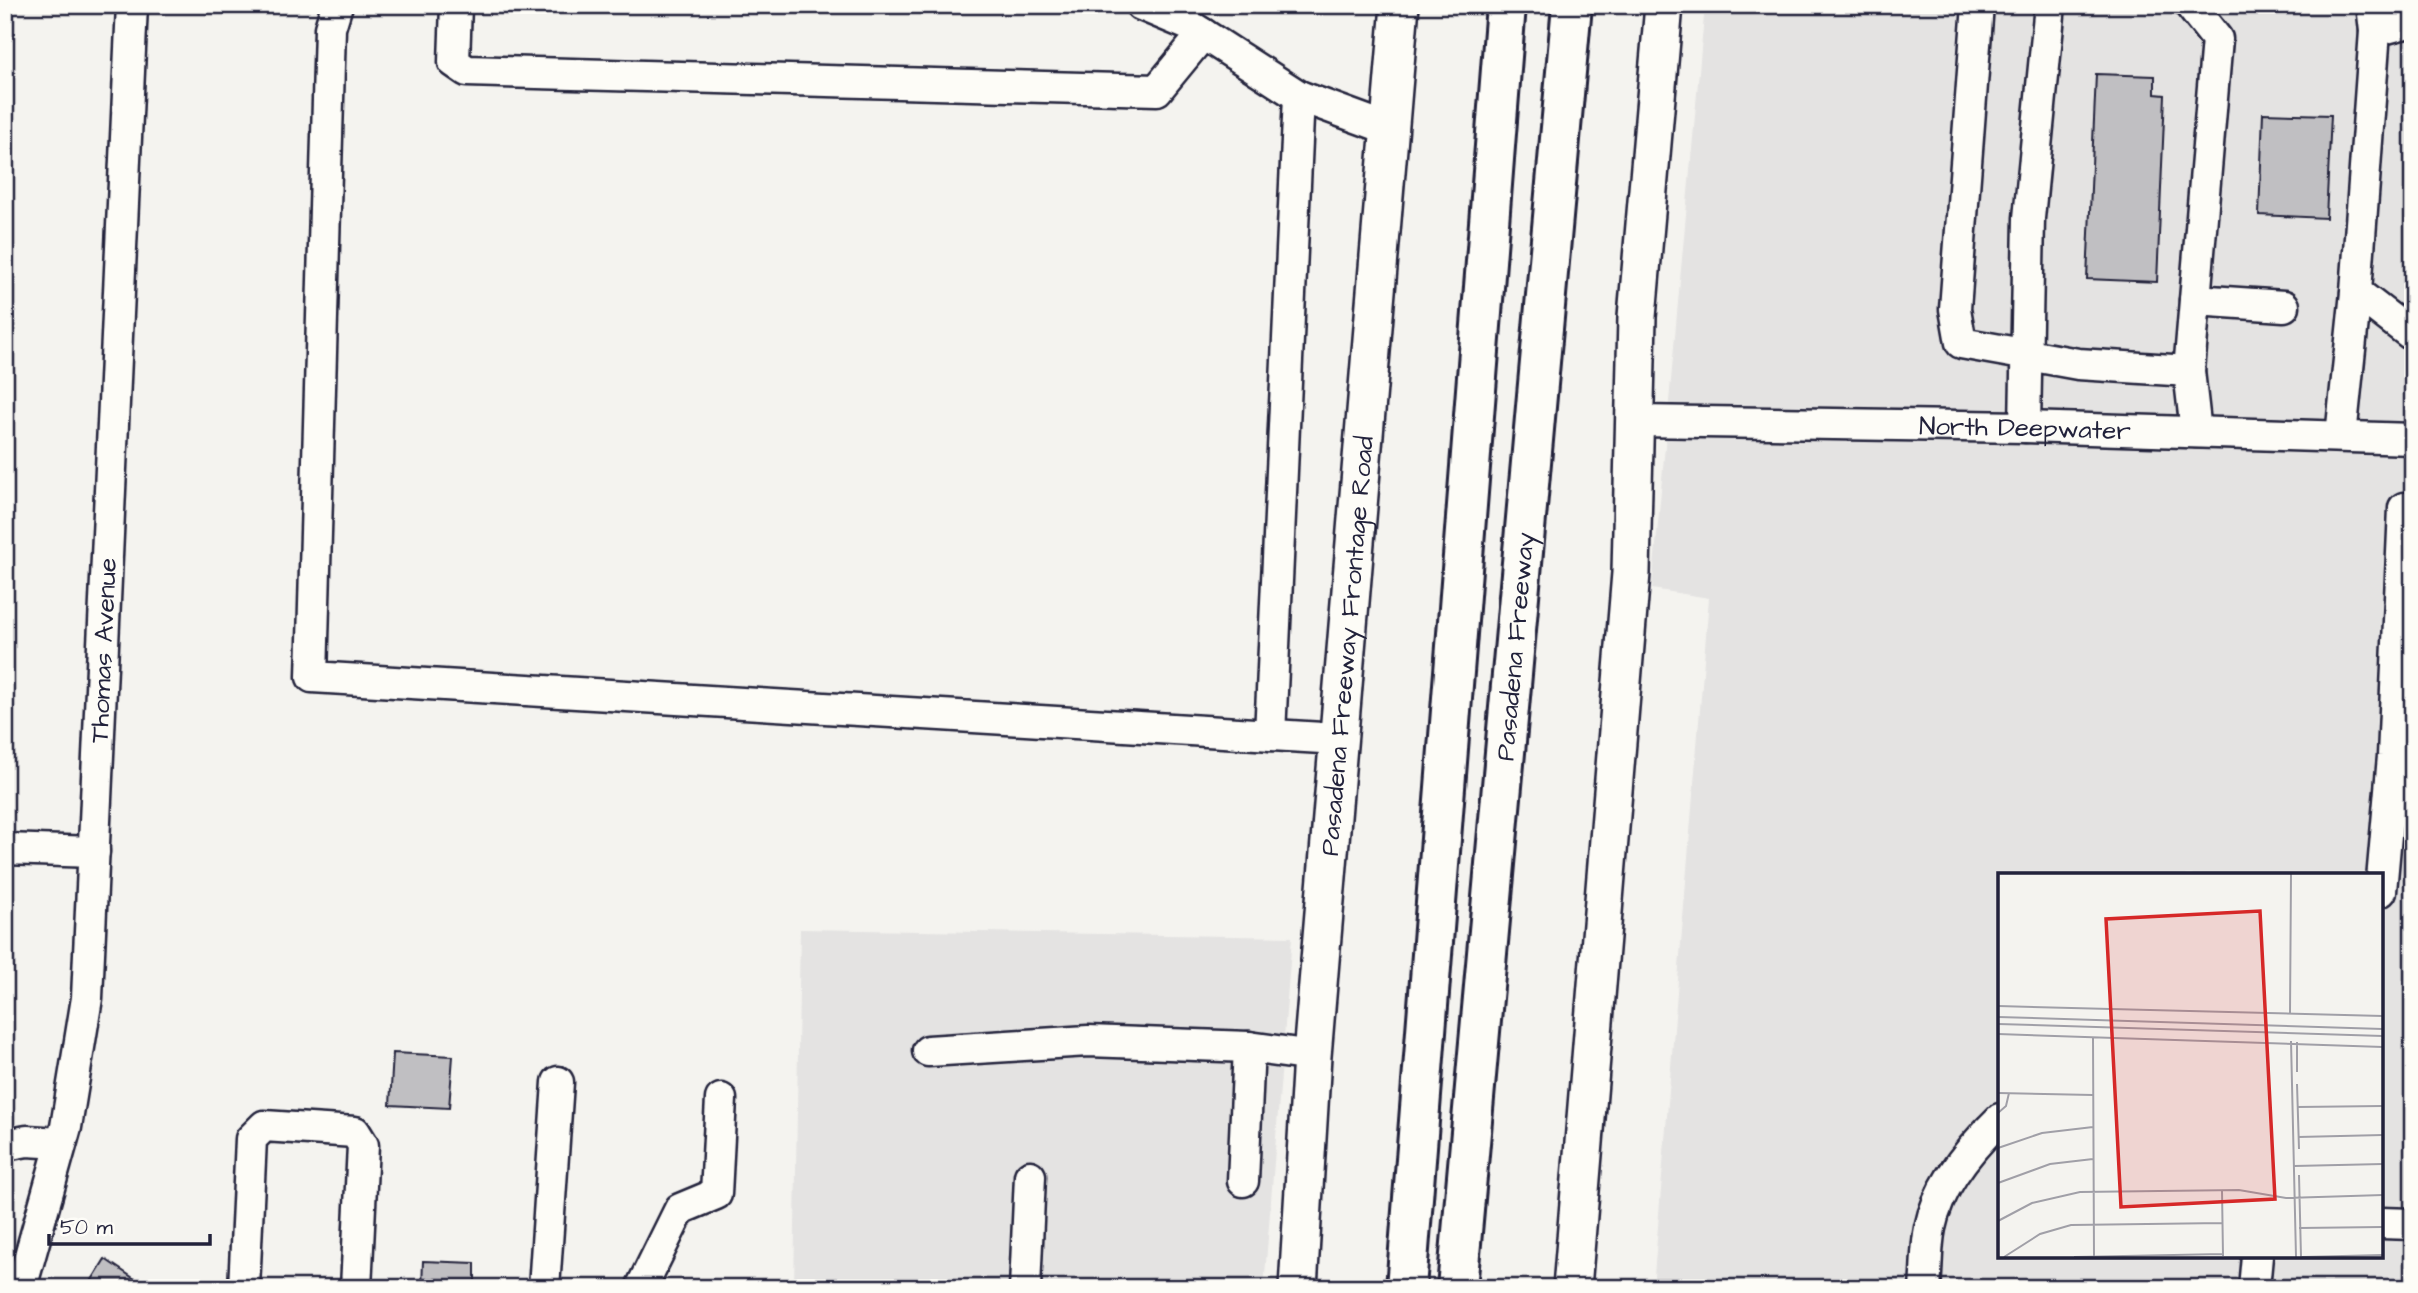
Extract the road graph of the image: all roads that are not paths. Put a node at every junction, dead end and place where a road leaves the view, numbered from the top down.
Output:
1 (132, 5) edge
2 (337, 5) edge
3 (456, 5) edge
4 (1141, 5) edge
5 (1400, 5) edge
6 (1506, 5) edge
7 (1572, 5) edge
8 (1664, 5) edge
9 (1978, 5) edge
10 (2050, 5) edge
11 (2190, 5) edge
12 (2374, 18) edge
13 (2413, 21) edge
14 (1203, 34) junction
15 (1299, 96) junction
16 (1389, 129) junction
17 (2356, 292) junction
18 (2194, 300) junction
19 (2284, 306) dead end
20 (2413, 336) edge
21 (2028, 355) junction
22 (2189, 371) junction
23 (1637, 421) junction
24 (2025, 427) junction
25 (2196, 432) junction
26 (2341, 436) junction
27 (2413, 439) edge
28 (2413, 508) edge
29 (1270, 735) junction
30 (1339, 739) junction
31 (2403, 757) edge
32 (5, 849) edge
33 (94, 852) junction
34 (2383, 879) edge
35 (1249, 1047) junction
36 (928, 1051) dead end
37 (1312, 1056) junction
38 (558, 1082) dead end
39 (722, 1099) dead end
40 (1998, 1121) edge
41 (61, 1143) junction
42 (5, 1145) edge
43 (1030, 1176) dead end
44 (1243, 1181) dead end
45 (2383, 1223) edge
46 (2413, 1224) edge
47 (2257, 1258) edge
48 (17, 1270) edge
49 (244, 1288) edge
50 (356, 1288) edge
51 (544, 1288) edge
52 (641, 1288) edge
53 (1025, 1288) edge
54 (1298, 1288) edge
55 (1406, 1288) edge
56 (1457, 1288) edge
57 (1572, 1288) edge
58 (1925, 1288) edge
59 (2254, 1288) edge

1 - 33 street, Thomas Avenue
2 - 29 street
3 - 14 street
4 - 14 street
5 - 16 main road, Pasadena Freeway Frontage Road
6 - 55 highway
7 - 56 highway, Pasadena Freeway
8 - 23 main road
9 - 21 street
10 - 21 street
11 - 18 street
12 - 13 street
12 - 17 street
14 - 15 street
15 - 16 street
15 - 29 street
16 - 30 main road, Pasadena Freeway Frontage Road
17 - 20 street
17 - 26 street
18 - 19 street
18 - 22 street
21 - 22 street
21 - 24 street
22 - 25 street
23 - 24 street, North Deepwater
23 - 57 main road
24 - 25 street, North Deepwater
25 - 26 street, North Deepwater
26 - 27 street, North Deepwater
28 - 31 street
29 - 30 street
30 - 37 main road, Pasadena Freeway Frontage Road
31 - 34 street
32 - 33 street
33 - 41 street, Thomas Avenue
35 - 36 street
35 - 37 street
35 - 44 street
37 - 54 main road, Pasadena Freeway Frontage Road
38 - 51 street
39 - 52 street
40 - 58 street
41 - 42 street
41 - 48 street, Thomas Avenue
43 - 53 street
45 - 46 street
47 - 59 street
49 - 50 street

